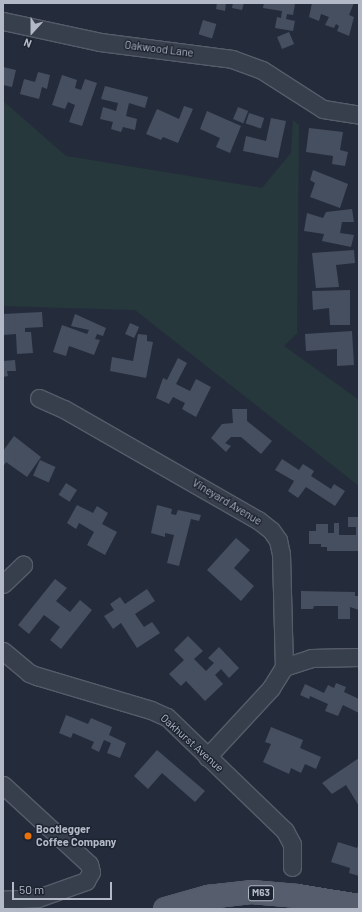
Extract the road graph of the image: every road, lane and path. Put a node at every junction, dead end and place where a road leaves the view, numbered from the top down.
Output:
1 (3, 21) edge
2 (307, 98) junction
3 (359, 104) edge
4 (359, 116) edge
5 (39, 398) dead end
6 (23, 565) dead end
7 (3, 584) edge
8 (3, 651) edge
9 (359, 657) edge
10 (284, 668) junction
11 (208, 757) junction
12 (3, 785) edge
13 (292, 868) dead end
14 (3, 900) edge
15 (359, 906) edge
16 (165, 909) edge

1 - 2 street, Oakwood Lane
2 - 3 street, Oakwood Lane
2 - 4 street, Oakwood Lane
5 - 10 street, Vineyard Avenue
6 - 7 street
8 - 11 street, Oakhurst Avenue
9 - 10 street
10 - 11 street
11 - 13 street, Oakhurst Avenue
12 - 14 street
15 - 16 main road, M63

